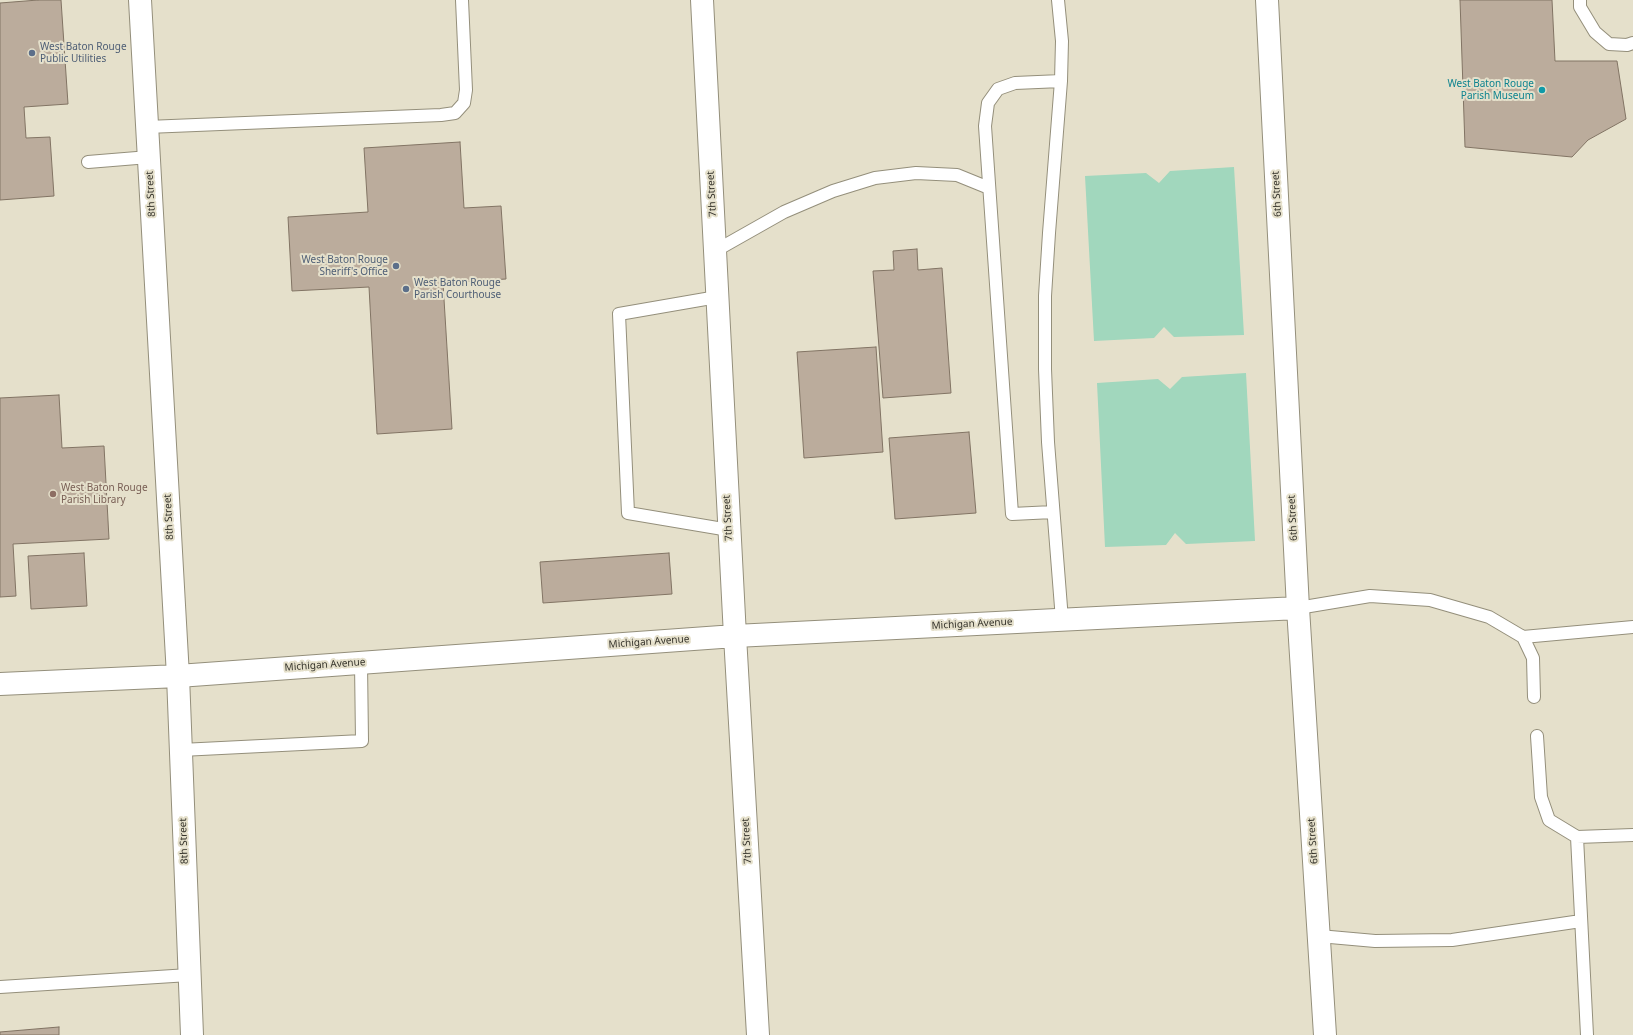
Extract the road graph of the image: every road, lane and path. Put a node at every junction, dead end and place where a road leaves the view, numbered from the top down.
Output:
1 (140, 0) edge
2 (462, 0) edge
3 (702, 0) edge
4 (1058, 0) edge
5 (1267, 0) edge
6 (1580, 0) edge
7 (1633, 43) edge
8 (1061, 81) junction
9 (147, 127) junction
10 (149, 157) junction
11 (88, 162) dead end
12 (989, 188) junction
13 (715, 251) junction
14 (717, 297) junction
15 (1053, 512) junction
16 (729, 530) junction
17 (1298, 608) junction
18 (1062, 620) junction
19 (1633, 627) edge
20 (735, 636) junction
21 (1523, 637) junction
22 (361, 663) junction
23 (178, 676) junction
24 (0, 684) edge
25 (1534, 697) dead end
26 (1537, 736) dead end
27 (180, 750) junction
28 (1633, 836) edge
29 (1577, 837) junction
30 (1581, 921) junction
31 (1319, 936) junction
32 (189, 975) junction
33 (0, 987) edge
34 (192, 1035) edge
35 (758, 1035) edge
36 (1325, 1035) edge
37 (1587, 1035) edge

1 - 9 street, 8th Street
2 - 9 lane
3 - 13 street, 7th Street
4 - 8 lane
5 - 17 street, 6th Street
6 - 7 lane
8 - 12 lane
8 - 15 lane
9 - 10 street, 8th Street
10 - 11 lane
10 - 23 street, 8th Street
12 - 13 lane
12 - 15 lane
13 - 14 street, 7th Street
14 - 16 street, 7th Street
14 - 16 lane
15 - 18 lane
16 - 20 street, 7th Street
17 - 18 street, Michigan Avenue
17 - 21 lane
17 - 31 street, 6th Street
18 - 20 street, Michigan Avenue
19 - 21 lane
20 - 22 street, Michigan Avenue
20 - 35 street, 7th Street
21 - 25 lane
22 - 23 street, Michigan Avenue
22 - 27 lane
23 - 24 street, Michigan Avenue
23 - 27 street, 8th Street
26 - 29 lane
27 - 32 street, 8th Street
28 - 29 lane
29 - 30 lane
30 - 31 lane
30 - 37 lane
31 - 36 street, 6th Street
32 - 33 lane
32 - 34 street, 8th Street

